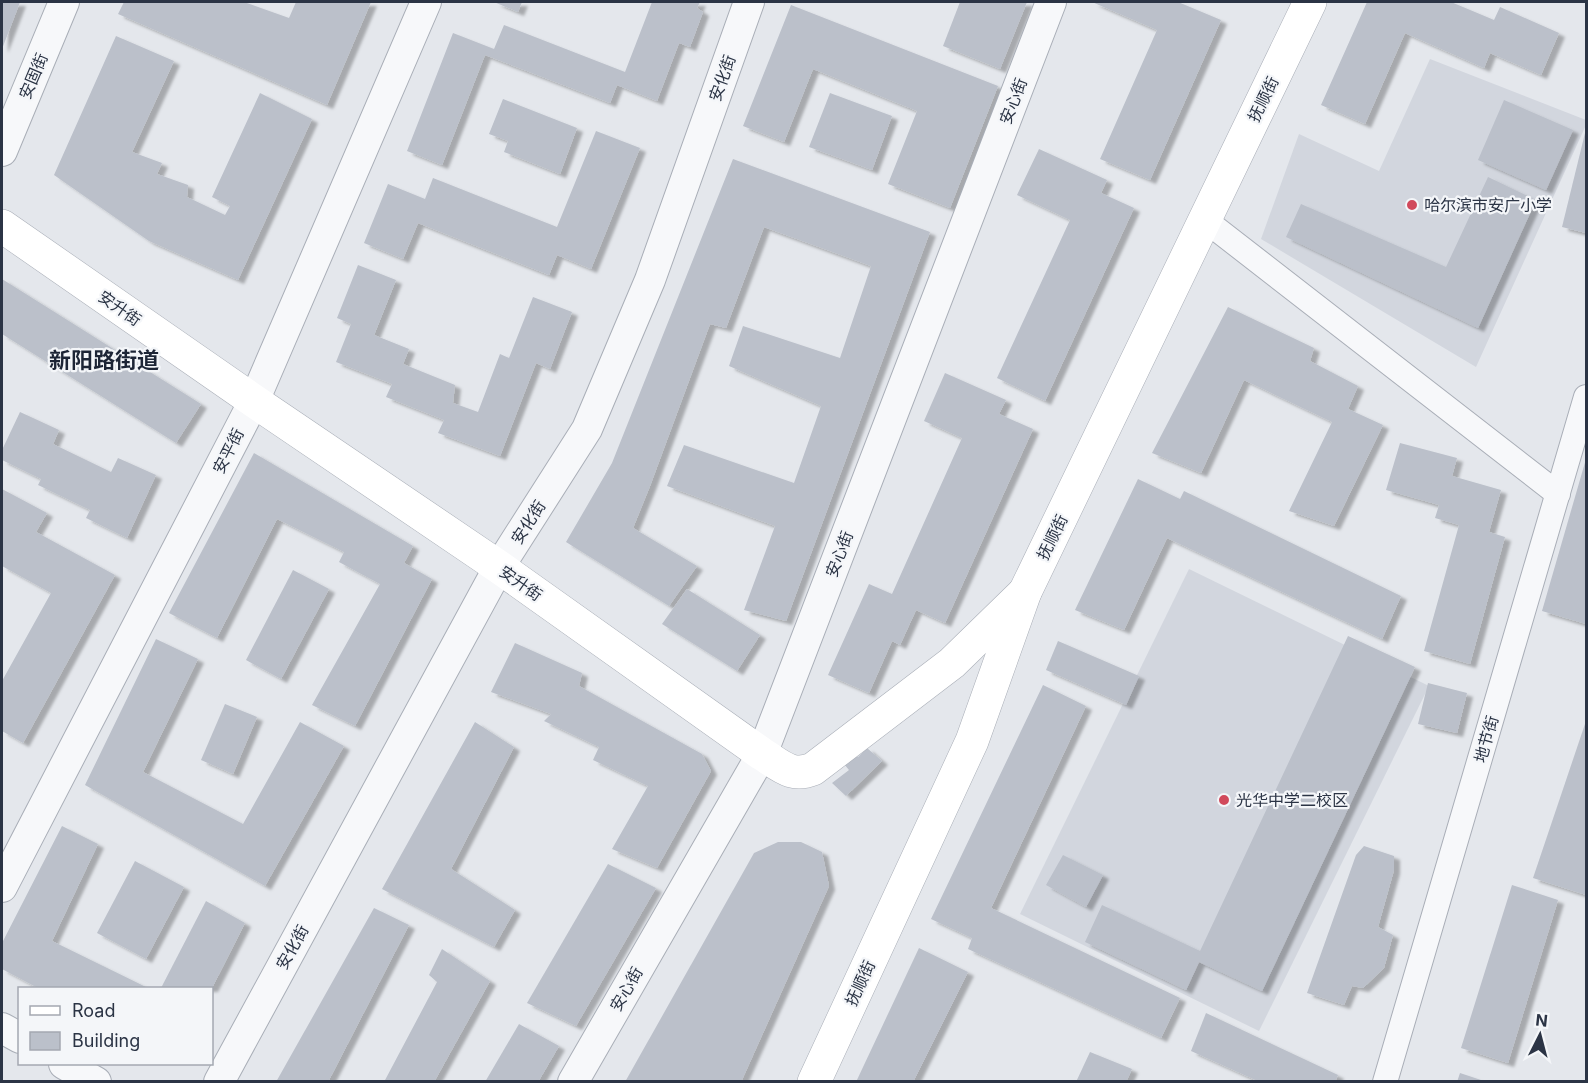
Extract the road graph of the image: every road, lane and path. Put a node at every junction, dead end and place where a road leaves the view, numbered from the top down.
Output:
1 (64, 2) edge
2 (426, 2) edge
3 (749, 2) edge
4 (1052, 2) edge
5 (1310, 2) edge
6 (2, 151) edge
7 (1205, 220) junction
8 (2, 226) edge
9 (1587, 398) edge
10 (254, 401) junction
11 (1558, 494) junction
12 (499, 567) junction
13 (1025, 592) junction
14 (762, 754) junction
15 (2, 887) edge
16 (2, 1028) edge
17 (18, 1037) edge
18 (66, 1065) edge
19 (96, 1082) edge
20 (219, 1082) edge
21 (573, 1082) edge
22 (814, 1082) edge
23 (1385, 1082) edge

1 - 6 street, 安固街
2 - 10 street, 安平街
3 - 12 street, 安化街
4 - 14 street, 安心街
5 - 7 main road, 抚顺街
7 - 11 street
7 - 13 main road, 抚顺街
8 - 10 main road, 安升街
9 - 11 street, 地节街
10 - 12 main road, 安升街
10 - 15 street, 安平街
11 - 23 street, 地节街
12 - 14 main road, 安升街
12 - 20 street, 安化街
13 - 14 main road, 安升街
13 - 22 main road, 抚顺街
14 - 21 street, 安心街
16 - 17 street
18 - 19 street

